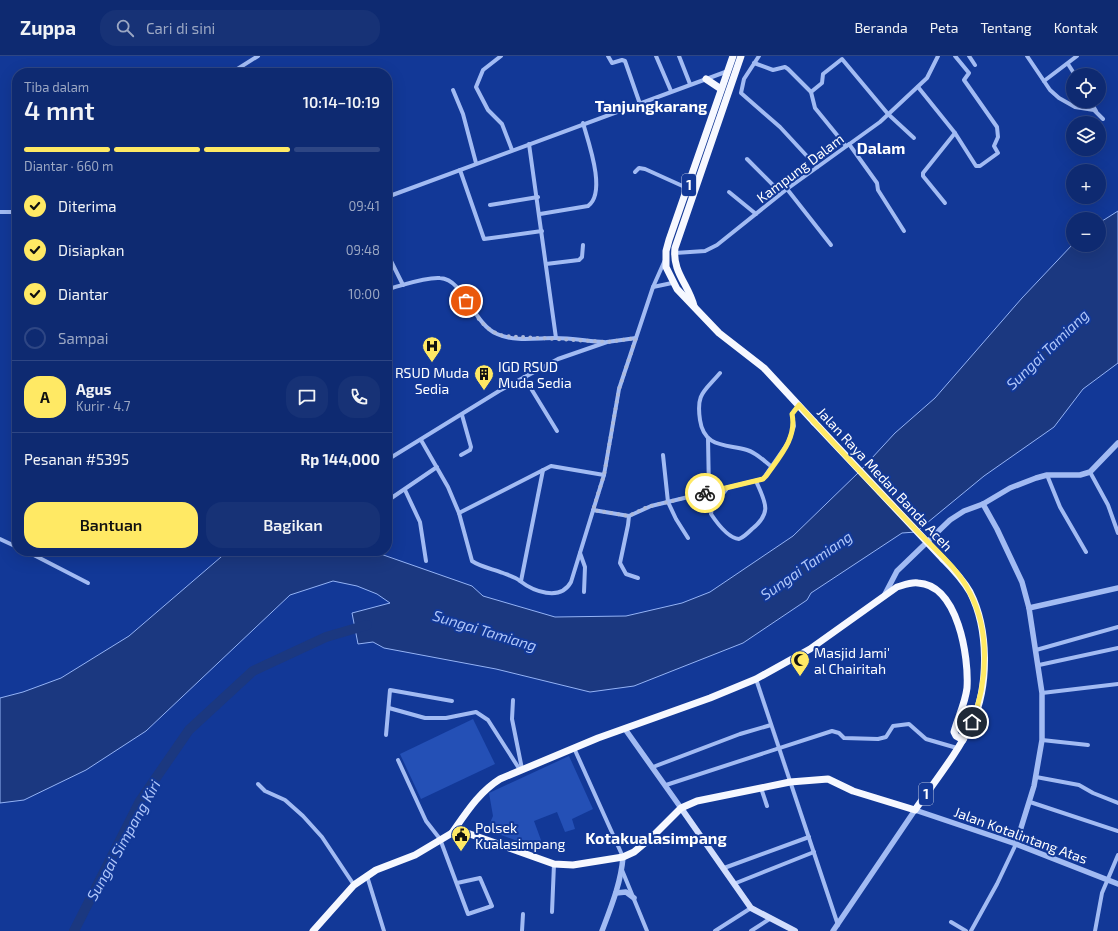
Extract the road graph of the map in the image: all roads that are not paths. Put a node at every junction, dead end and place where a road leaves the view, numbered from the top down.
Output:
1 (258, 56) edge
2 (501, 56) edge
3 (608, 56) edge
4 (656, 56) edge
5 (678, 56) edge
6 (733, 56) edge
7 (741, 56) edge
8 (759, 56) edge
9 (938, 56) edge
10 (955, 56) edge
11 (969, 56) edge
12 (1027, 56) edge
13 (1077, 56) edge
14 (754, 63) junction
15 (1068, 64) junction
16 (975, 65) dead end
17 (239, 68) edge
18 (1071, 68) edge
19 (728, 70) junction
20 (734, 76) junction
21 (706, 79) junction
22 (744, 79) junction
23 (1044, 81) junction
24 (690, 84) junction
25 (918, 87) junction
26 (721, 89) junction
27 (453, 90) dead end
28 (671, 91) junction
29 (811, 92) junction
30 (640, 104) junction
31 (1094, 108) edge
32 (1096, 111) junction
33 (888, 114) junction
34 (1100, 116) edge
35 (583, 123) junction
36 (955, 133) junction
37 (704, 138) junction
38 (914, 138) dead end
39 (712, 141) junction
40 (529, 144) junction
41 (848, 145) junction
42 (512, 150) junction
43 (747, 159) dead end
44 (476, 163) junction
45 (817, 167) junction
46 (460, 170) junction
47 (635, 172) dead end
48 (688, 188) junction
49 (787, 188) junction
50 (729, 192) dead end
51 (781, 193) junction
52 (392, 195) edge
53 (538, 197) junction
54 (944, 203) dead end
55 (490, 205) dead end
56 (0, 212) edge
57 (12, 212) edge
58 (540, 214) junction
59 (756, 214) junction
60 (542, 231) junction
61 (904, 231) dead end
62 (831, 244) dead end
63 (583, 245) dead end
64 (674, 252) junction
65 (665, 260) junction
66 (392, 263) edge
67 (546, 264) junction
68 (672, 283) junction
69 (403, 285) junction
70 (653, 287) junction
71 (392, 288) edge
72 (694, 306) junction
73 (556, 338) junction
74 (636, 338) junction
75 (607, 342) junction
76 (720, 373) dead end
77 (524, 377) junction
78 (799, 405) junction
79 (462, 415) junction
80 (557, 431) dead end
81 (708, 438) junction
82 (421, 440) junction
83 (1118, 443) edge
84 (461, 455) dead end
85 (663, 455) dead end
86 (392, 457) edge
87 (772, 467) junction
88 (437, 468) junction
89 (543, 470) junction
90 (1090, 472) junction
91 (604, 475) junction
92 (1047, 475) junction
93 (756, 481) junction
94 (728, 487) junction
95 (405, 490) junction
96 (709, 492) junction
97 (392, 498) edge
98 (668, 502) junction
99 (983, 504) junction
100 (593, 510) junction
101 (459, 513) junction
102 (629, 516) junction
103 (1118, 533) edge
104 (688, 538) dead end
105 (0, 539) edge
106 (12, 545) edge
107 (1086, 552) dead end
108 (580, 553) junction
109 (36, 556) edge
110 (426, 561) dead end
111 (638, 578) dead end
112 (521, 581) junction
113 (88, 583) dead end
114 (1118, 588) edge
115 (584, 592) dead end
116 (884, 596) junction
117 (1029, 608) junction
118 (1118, 627) edge
119 (1118, 648) edge
120 (1036, 650) junction
121 (1039, 665) junction
122 (756, 679) junction
123 (1118, 684) edge
124 (1042, 692) junction
125 (513, 700) dead end
126 (452, 701) dead end
127 (389, 708) junction
128 (771, 724) junction
129 (625, 729) junction
130 (386, 735) dead end
131 (963, 740) junction
132 (1042, 740) junction
133 (1088, 744) dead end
134 (574, 748) junction
135 (780, 748) junction
136 (957, 748) junction
137 (398, 760) dead end
138 (653, 767) junction
139 (521, 769) junction
140 (1036, 777) junction
141 (790, 782) junction
142 (258, 784) dead end
143 (666, 785) junction
144 (761, 788) junction
145 (1030, 802) junction
146 (1118, 803) edge
147 (767, 806) dead end
148 (681, 808) junction
149 (915, 810) junction
150 (461, 819) junction
151 (467, 832) junction
152 (1118, 832) edge
153 (452, 833) junction
154 (809, 837) junction
155 (440, 839) junction
156 (1016, 844) junction
157 (814, 852) junction
158 (1118, 855) edge
159 (623, 857) junction
160 (554, 864) junction
161 (724, 868) junction
162 (622, 870) junction
163 (367, 876) junction
164 (1108, 880) junction
165 (457, 882) junction
166 (736, 883) junction
167 (1118, 884) edge
168 (354, 885) junction
169 (616, 893) junction
170 (634, 898) junction
171 (751, 908) junction
172 (552, 912) dead end
173 (523, 914) dead end
174 (771, 918) junction
175 (951, 922) dead end
176 (838, 924) junction
177 (313, 931) edge
178 (384, 931) edge
179 (522, 931) edge
180 (602, 931) edge
181 (647, 931) edge
182 (715, 931) edge
183 (751, 931) edge
184 (795, 931) edge
185 (833, 931) edge
186 (966, 931) edge
187 (971, 931) edge
188 (1095, 931) edge

1 - 17 street
2 - 42 street
3 - 30 street
4 - 28 street
5 - 24 street
6 - 19 highway, Jalan Raya Medan Banda Aceh / 1
7 - 20 highway, Jalan Raya Medan Banda Aceh / 1
8 - 14 street
9 - 25 street, Kampung Dalam
10 - 36 street
11 - 16 street
12 - 23 street
13 - 15 street
14 - 22 street
14 - 29 street
15 - 18 street
15 - 23 street
19 - 21 street
19 - 26 highway, Jalan Raya Medan Banda Aceh / 1
20 - 22 street
20 - 39 highway, Jalan Raya Medan Banda Aceh / 1
21 - 24 street
21 - 26 highway
22 - 45 street
23 - 32 street
24 - 28 street
25 - 33 street, Kampung Dalam
25 - 36 street
26 - 37 highway, Jalan Raya Medan Banda Aceh / 1
27 - 44 street
28 - 30 street
29 - 33 street
29 - 41 street
30 - 35 street
31 - 32 street
32 - 34 street
33 - 38 street
33 - 41 street, Kampung Dalam
35 - 40 street
35 - 58 street
36 - 54 street
37 - 39 highway
37 - 48 highway, Jalan Raya Medan Banda Aceh / 1
39 - 64 highway, Jalan Raya Medan Banda Aceh / 1
40 - 42 street
40 - 53 street
41 - 45 street, Kampung Dalam
41 - 61 street
42 - 44 street
43 - 51 street
44 - 46 street
45 - 49 street, Kampung Dalam
46 - 52 street
46 - 60 street
47 - 48 street
48 - 65 highway, Jalan Raya Medan Banda Aceh / 1
49 - 51 street, Kampung Dalam
49 - 62 street
50 - 59 street
51 - 59 street, Kampung Dalam
53 - 55 street
53 - 58 street
56 - 57 street
58 - 60 street
59 - 64 street, Kampung Dalam
60 - 67 street
63 - 67 street
64 - 72 highway, Jalan Raya Medan Banda Aceh / 1
65 - 68 highway, Jalan Raya Medan Banda Aceh / 1
65 - 70 street
66 - 69 street
67 - 73 street
68 - 70 street
68 - 72 highway, Jalan Raya Medan Banda Aceh / 1
69 - 71 street
69 - 73 street
70 - 74 street
72 - 78 highway, Jalan Raya Medan Banda Aceh / 1
73 - 75 street
74 - 75 street
74 - 91 street
75 - 77 street
76 - 81 street
77 - 79 street
77 - 80 street
78 - 87 street
78 - 131 highway, Jalan Raya Medan Banda Aceh / 1, bridge
79 - 82 street
79 - 84 street
81 - 87 street
81 - 96 street
82 - 86 street
82 - 88 street
83 - 90 street
85 - 98 street
87 - 93 street
88 - 95 street
88 - 101 street
89 - 91 street
89 - 101 street
89 - 112 street
90 - 92 street
90 - 103 street
91 - 100 street
92 - 99 street
92 - 107 street
93 - 94 street
93 - 94 street
94 - 96 street
95 - 97 street
95 - 110 street
96 - 98 street
98 - 102 street
98 - 104 street
99 - 116 street
99 - 117 street
100 - 102 street
100 - 108 street
101 - 112 street
102 - 111 street
105 - 106 street
108 - 112 street
108 - 115 street
109 - 113 street
114 - 117 street
116 - 122 highway
116 - 131 highway
117 - 120 street
118 - 120 street
119 - 121 street
120 - 121 street
121 - 124 street
122 - 128 street
122 - 129 highway
123 - 124 street
124 - 132 street
125 - 139 street
126 - 127 street
127 - 130 street
127 - 139 street
128 - 135 street
128 - 138 street
129 - 134 highway
129 - 138 street
131 - 136 highway, Jalan Raya Medan Banda Aceh / 1
132 - 133 street
132 - 140 street
134 - 139 highway
134 - 159 street
135 - 136 street
135 - 141 street
135 - 143 street
136 - 149 highway, Jalan Raya Medan Banda Aceh / 1
137 - 155 street
138 - 143 street
139 - 150 highway
140 - 145 street
140 - 146 street
141 - 144 highway, 1
141 - 149 highway, 1
141 - 154 street
142 - 168 street
143 - 148 street
144 - 147 street
144 - 148 highway, 1
145 - 152 street
145 - 156 street
148 - 159 highway, 1
148 - 161 main road
149 - 156 street, Jalan Kotalintang Atas
149 - 176 street
150 - 151 highway
150 - 153 highway
151 - 153 highway, 1
151 - 160 highway, 1
153 - 155 highway, 1
154 - 157 street
154 - 161 street
155 - 163 highway, 1
155 - 165 street
156 - 164 street, Jalan Kotalintang Atas
156 - 187 street
157 - 166 street
157 - 176 street
158 - 164 street
159 - 160 highway, 1
159 - 162 street
160 - 172 street
161 - 166 main road
162 - 169 street
162 - 170 street
163 - 168 highway, 1
163 - 178 street
164 - 167 street, Jalan Kotalintang Atas
164 - 188 street
165 - 165 street
166 - 171 main road
168 - 177 highway, 1
169 - 170 street
169 - 180 street
170 - 181 street
171 - 174 main road
171 - 182 street
173 - 179 street
174 - 183 street
174 - 184 main road
175 - 186 street
176 - 185 street

